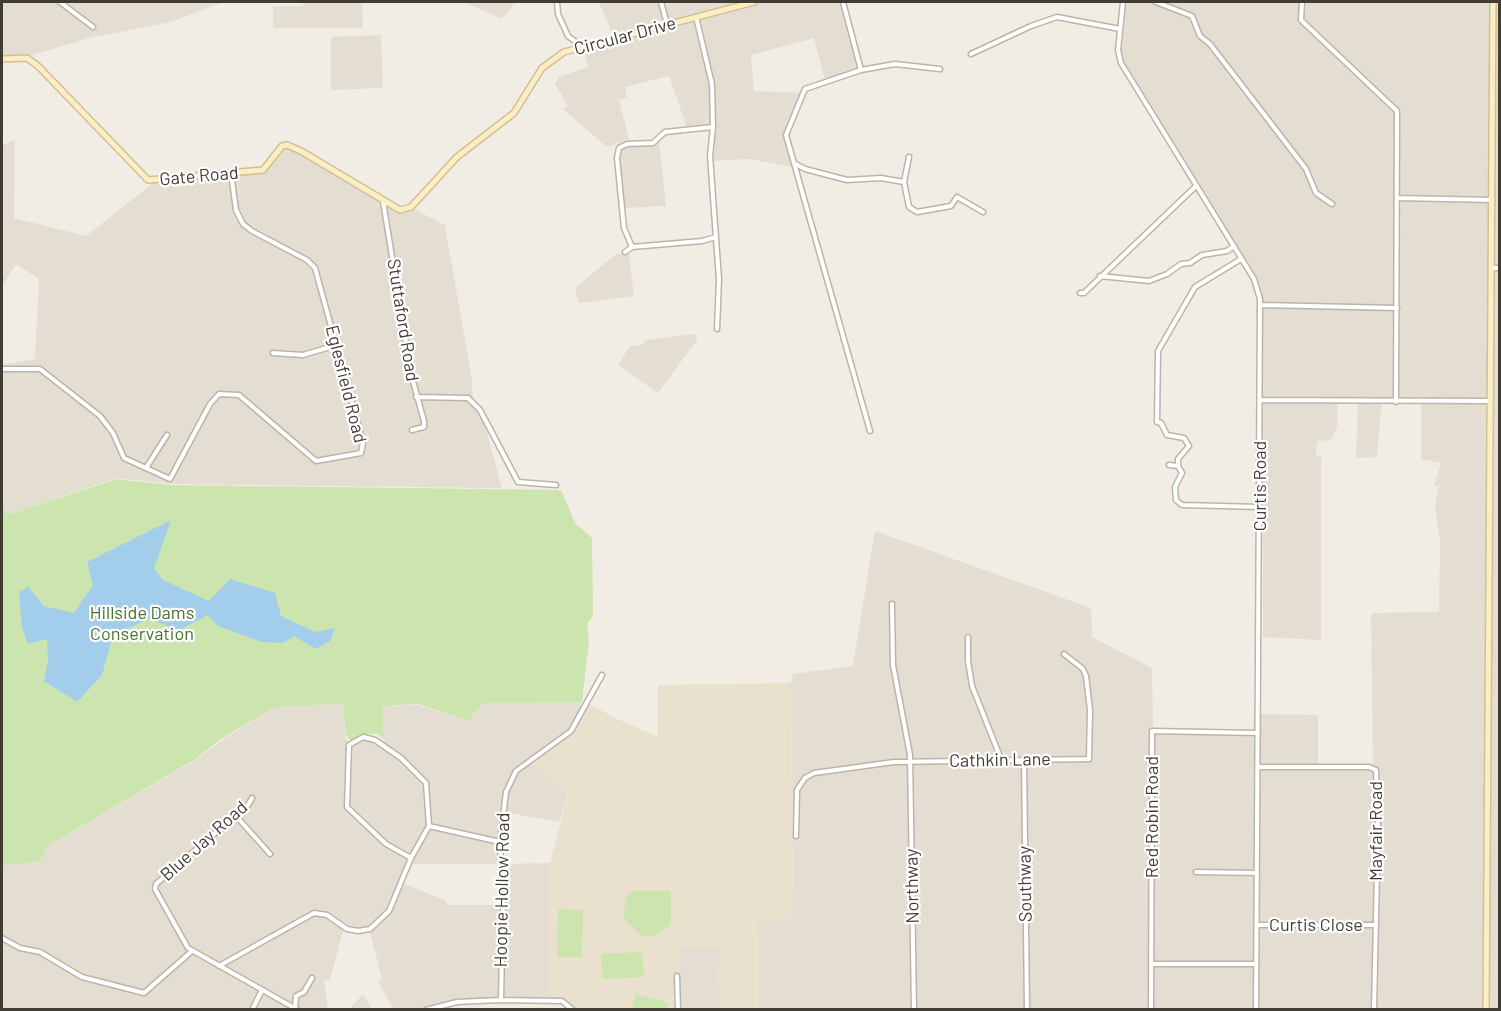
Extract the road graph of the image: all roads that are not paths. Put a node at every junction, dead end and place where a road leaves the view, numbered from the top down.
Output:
1 (60, 2) edge
2 (73, 2) edge
3 (557, 2) edge
4 (661, 2) edge
5 (754, 2) edge
6 (843, 2) edge
7 (1123, 2) edge
8 (1156, 2) edge
9 (1302, 2) edge
10 (1493, 2) edge
11 (68, 8) junction
12 (696, 16) junction
13 (667, 24) junction
14 (93, 27) dead end
15 (1120, 29) junction
16 (581, 46) junction
17 (971, 54) dead end
18 (2, 59) edge
19 (940, 69) dead end
20 (861, 70) junction
21 (713, 127) junction
22 (909, 157) dead end
23 (794, 163) junction
24 (231, 173) junction
25 (904, 182) junction
26 (1196, 186) junction
27 (1398, 198) junction
28 (1492, 200) junction
29 (383, 201) junction
30 (1332, 204) dead end
31 (983, 212) dead end
32 (716, 237) junction
33 (1234, 246) junction
34 (632, 248) junction
35 (625, 252) dead end
36 (1241, 258) junction
37 (1491, 268) junction
38 (1500, 268) edge
39 (1100, 276) junction
40 (1080, 293) dead end
41 (1261, 305) junction
42 (1397, 308) junction
43 (717, 329) dead end
44 (337, 345) junction
45 (273, 353) dead end
46 (2, 369) edge
47 (416, 397) junction
48 (1260, 400) junction
49 (1490, 400) junction
50 (1396, 402) junction
51 (412, 430) dead end
52 (870, 431) dead end
53 (167, 435) dead end
54 (1169, 465) dead end
55 (1178, 466) junction
56 (146, 468) junction
57 (556, 485) dead end
58 (1260, 507) junction
59 (892, 604) dead end
60 (968, 637) dead end
61 (1064, 654) dead end
62 (602, 675) dead end
63 (1258, 733) junction
64 (1001, 759) junction
65 (1024, 759) junction
66 (911, 762) junction
67 (1259, 767) junction
68 (252, 798) dead end
69 (236, 816) junction
70 (429, 826) junction
71 (796, 836) dead end
72 (500, 842) junction
73 (270, 854) dead end
74 (411, 858) junction
75 (1196, 872) dead end
76 (1257, 873) junction
77 (1256, 925) junction
78 (1376, 925) junction
79 (2, 938) edge
80 (192, 951) junction
81 (1151, 964) junction
82 (1256, 964) junction
83 (219, 966) junction
84 (677, 976) dead end
85 (312, 978) dead end
86 (262, 990) junction
87 (501, 1000) junction
88 (297, 1009) edge
89 (252, 1010) edge
90 (426, 1010) edge
91 (573, 1010) edge
92 (678, 1010) edge
93 (914, 1010) edge
94 (1027, 1010) edge
95 (1151, 1010) edge
96 (1256, 1010) edge
97 (1374, 1010) edge
98 (1486, 1010) edge

1 - 11 street
2 - 11 street
3 - 16 street
4 - 13 street
5 - 12 street, Circular Drive
6 - 20 street
7 - 15 street, Curtis Road
8 - 30 street
9 - 27 street
10 - 28 street
11 - 14 street
12 - 13 street, Circular Drive
12 - 21 street
13 - 16 street, Circular Drive
15 - 17 street
15 - 26 street, Curtis Road
16 - 29 street, Circular Drive
18 - 24 street, Gate Road
19 - 20 street
20 - 23 street
21 - 32 street
21 - 34 street
22 - 25 street
23 - 25 street
23 - 52 street
24 - 29 street, Gate Road
24 - 44 street, Eglesfield Road
25 - 31 street
26 - 33 street, Curtis Road
26 - 39 street
27 - 28 street
27 - 42 street
28 - 37 street
29 - 47 street, Stuttaford Road
32 - 34 street
32 - 43 street
33 - 36 street, Curtis Road
33 - 39 street
34 - 35 street
36 - 41 street, Curtis Road
36 - 55 street
37 - 38 street
37 - 49 street
39 - 40 street
41 - 42 street
41 - 48 street, Curtis Road
42 - 50 street
44 - 45 street
44 - 56 street, Eglesfield Road
46 - 56 street
47 - 51 street, Stuttaford Road
47 - 57 street
48 - 50 street
48 - 58 street, Curtis Road
49 - 50 street
49 - 98 street
53 - 56 street
54 - 55 street
55 - 58 street
58 - 63 street, Curtis Road
59 - 66 street, Northway
60 - 64 street
61 - 65 street, Cathkin Lane
62 - 72 street, Hoopie Hollow Road
63 - 67 street, Curtis Road
63 - 81 street, Red Robin Road
64 - 65 street, Cathkin Lane
64 - 66 street, Cathkin Lane
65 - 94 street, Southway
66 - 71 street, Cathkin Lane
66 - 93 street, Northway
67 - 76 street, Curtis Road
67 - 78 street, Mayfair Road
68 - 69 street, Blue Jay Road
69 - 73 street
69 - 80 street, Blue Jay Road
70 - 72 street
70 - 74 street
70 - 74 street
72 - 87 street, Hoopie Hollow Road
74 - 83 street
75 - 76 street
76 - 77 street, Curtis Road
77 - 78 street, Curtis Close
77 - 82 street, Curtis Road
78 - 97 street, Mayfair Road
79 - 80 street
80 - 83 street, Blue Jay Road
81 - 82 street
81 - 95 street, Red Robin Road
82 - 96 street, Curtis Road
83 - 86 street, Blue Jay Road
84 - 92 street
85 - 88 street
86 - 88 street, Blue Jay Road
86 - 89 street
87 - 90 street
87 - 91 street

